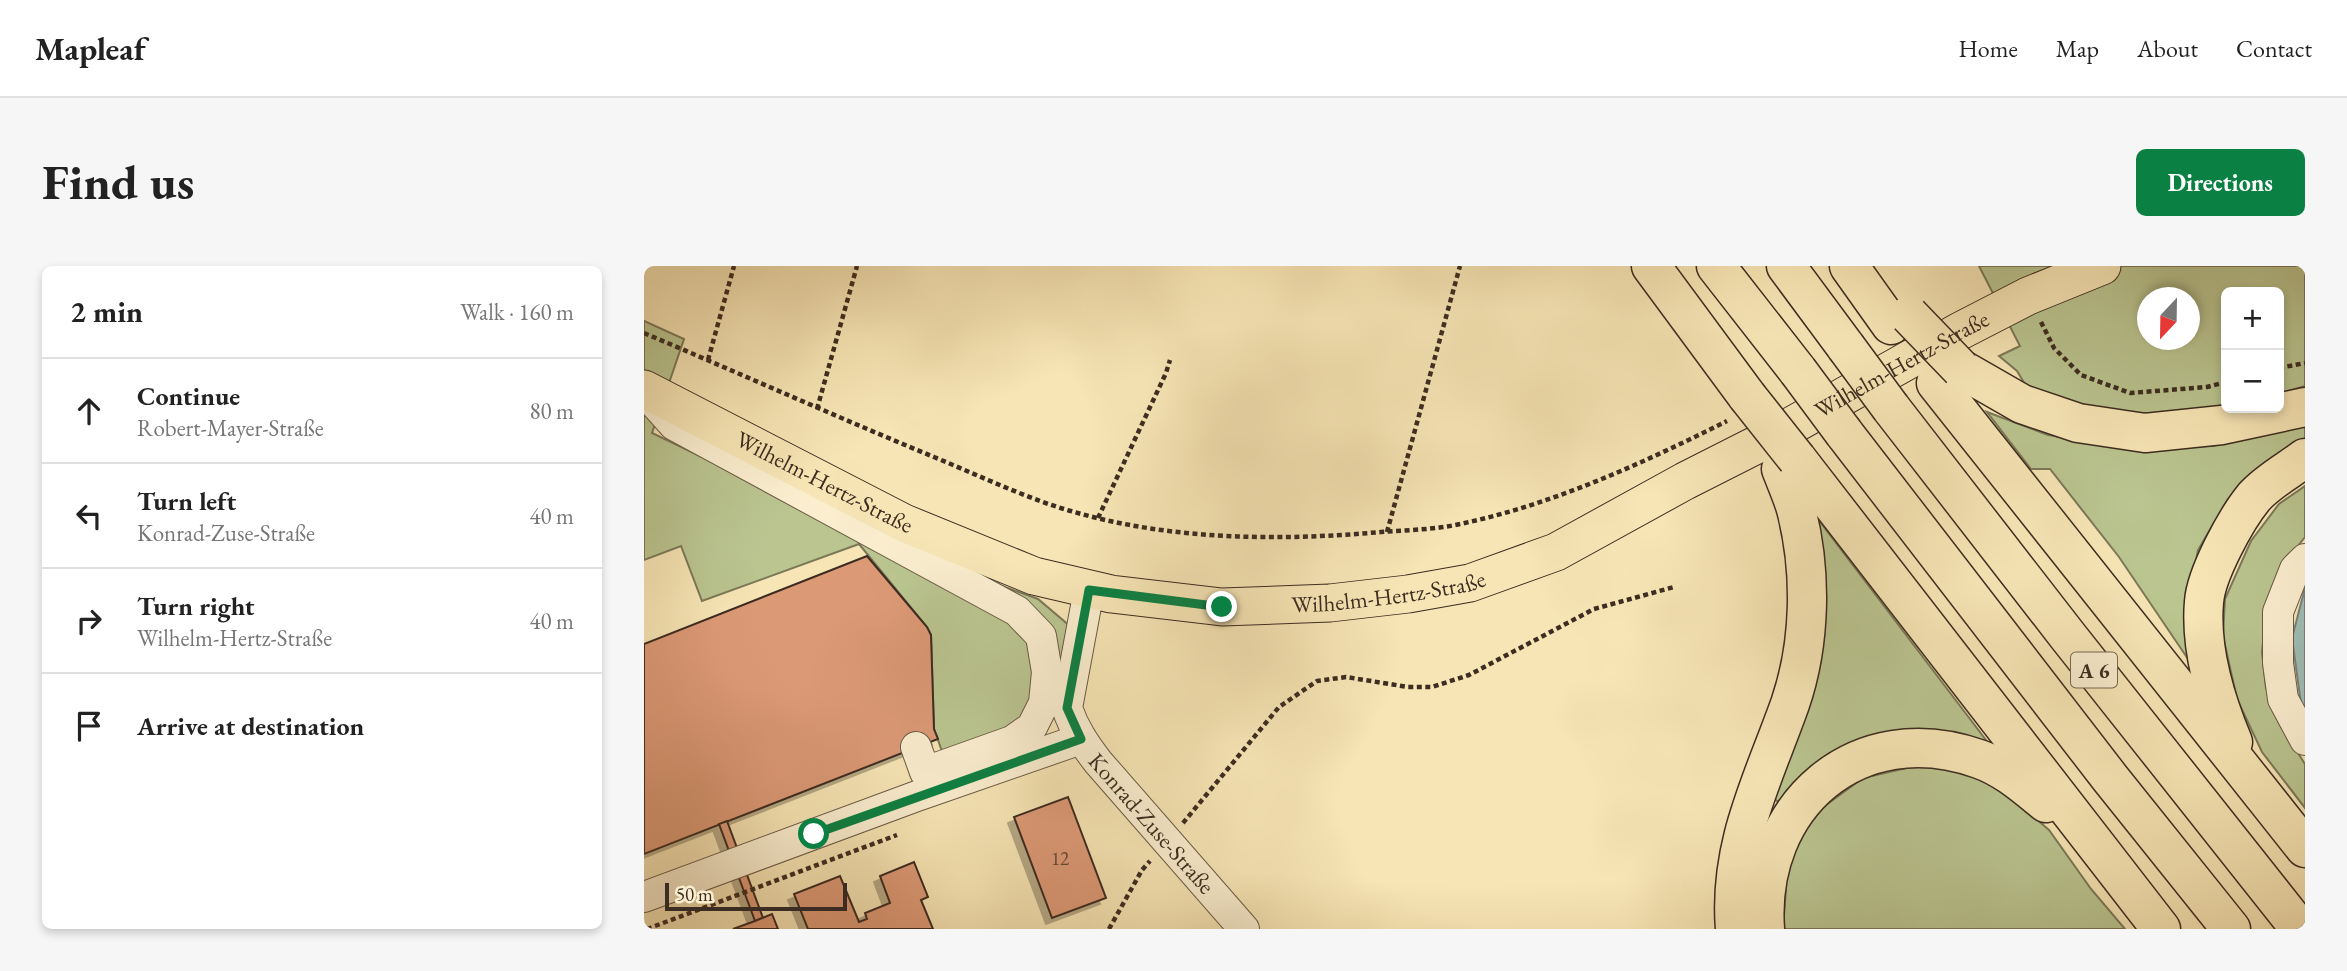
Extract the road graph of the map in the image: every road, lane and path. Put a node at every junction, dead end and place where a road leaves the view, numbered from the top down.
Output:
1 (734, 266) edge
2 (857, 266) edge
3 (1460, 266) edge
4 (1651, 266) edge
5 (1716, 266) edge
6 (1786, 266) edge
7 (2102, 266) edge
8 (1853, 271) edge
9 (2028, 296) junction
10 (644, 333) edge
11 (708, 360) junction
12 (1170, 360) dead end
13 (2305, 363) edge
14 (2284, 367) edge
15 (1949, 376) junction
16 (2221, 383) edge
17 (644, 391) edge
18 (1742, 406) junction
19 (2305, 407) edge
20 (817, 409) junction
21 (2305, 458) edge
22 (1789, 464) junction
23 (1098, 517) junction
24 (1387, 532) junction
25 (2305, 559) edge
26 (1674, 587) dead end
27 (1089, 590) junction
28 (1081, 739) junction
29 (2305, 740) edge
30 (2244, 770) junction
31 (917, 796) junction
32 (903, 833) dead end
33 (2090, 839) junction
34 (1168, 841) junction
35 (2305, 848) edge
36 (644, 897) edge
37 (647, 929) edge
38 (1109, 929) edge
39 (1244, 929) edge
40 (1735, 929) edge
41 (1765, 929) edge
42 (2161, 929) edge
43 (2231, 929) edge
44 (2300, 929) edge

1 - 11 path
2 - 20 path
3 - 24 path
4 - 18 highway
5 - 43 highway, A 6, bridge
6 - 44 highway, A 6, bridge
7 - 9 main road, Wilhelm-Hertz-Straße
8 - 15 highway
9 - 16 path
9 - 27 main road, Wilhelm-Hertz-Straße
10 - 11 path
11 - 20 path
12 - 23 path
13 - 14 path
15 - 19 highway
15 - 30 highway
17 - 27 main road, Wilhelm-Hertz-Straße
17 - 31 street
18 - 22 highway, bridge
18 - 24 path
20 - 23 path
21 - 30 highway
22 - 33 highway
22 - 40 highway
23 - 24 path
25 - 29 street
26 - 34 path
27 - 28 street, Konrad-Zuse-Straße
28 - 31 street
28 - 34 street, Konrad-Zuse-Straße
30 - 35 highway
31 - 36 street
32 - 37 path
33 - 41 highway
33 - 42 highway
34 - 38 path
34 - 39 street, Konrad-Zuse-Straße

